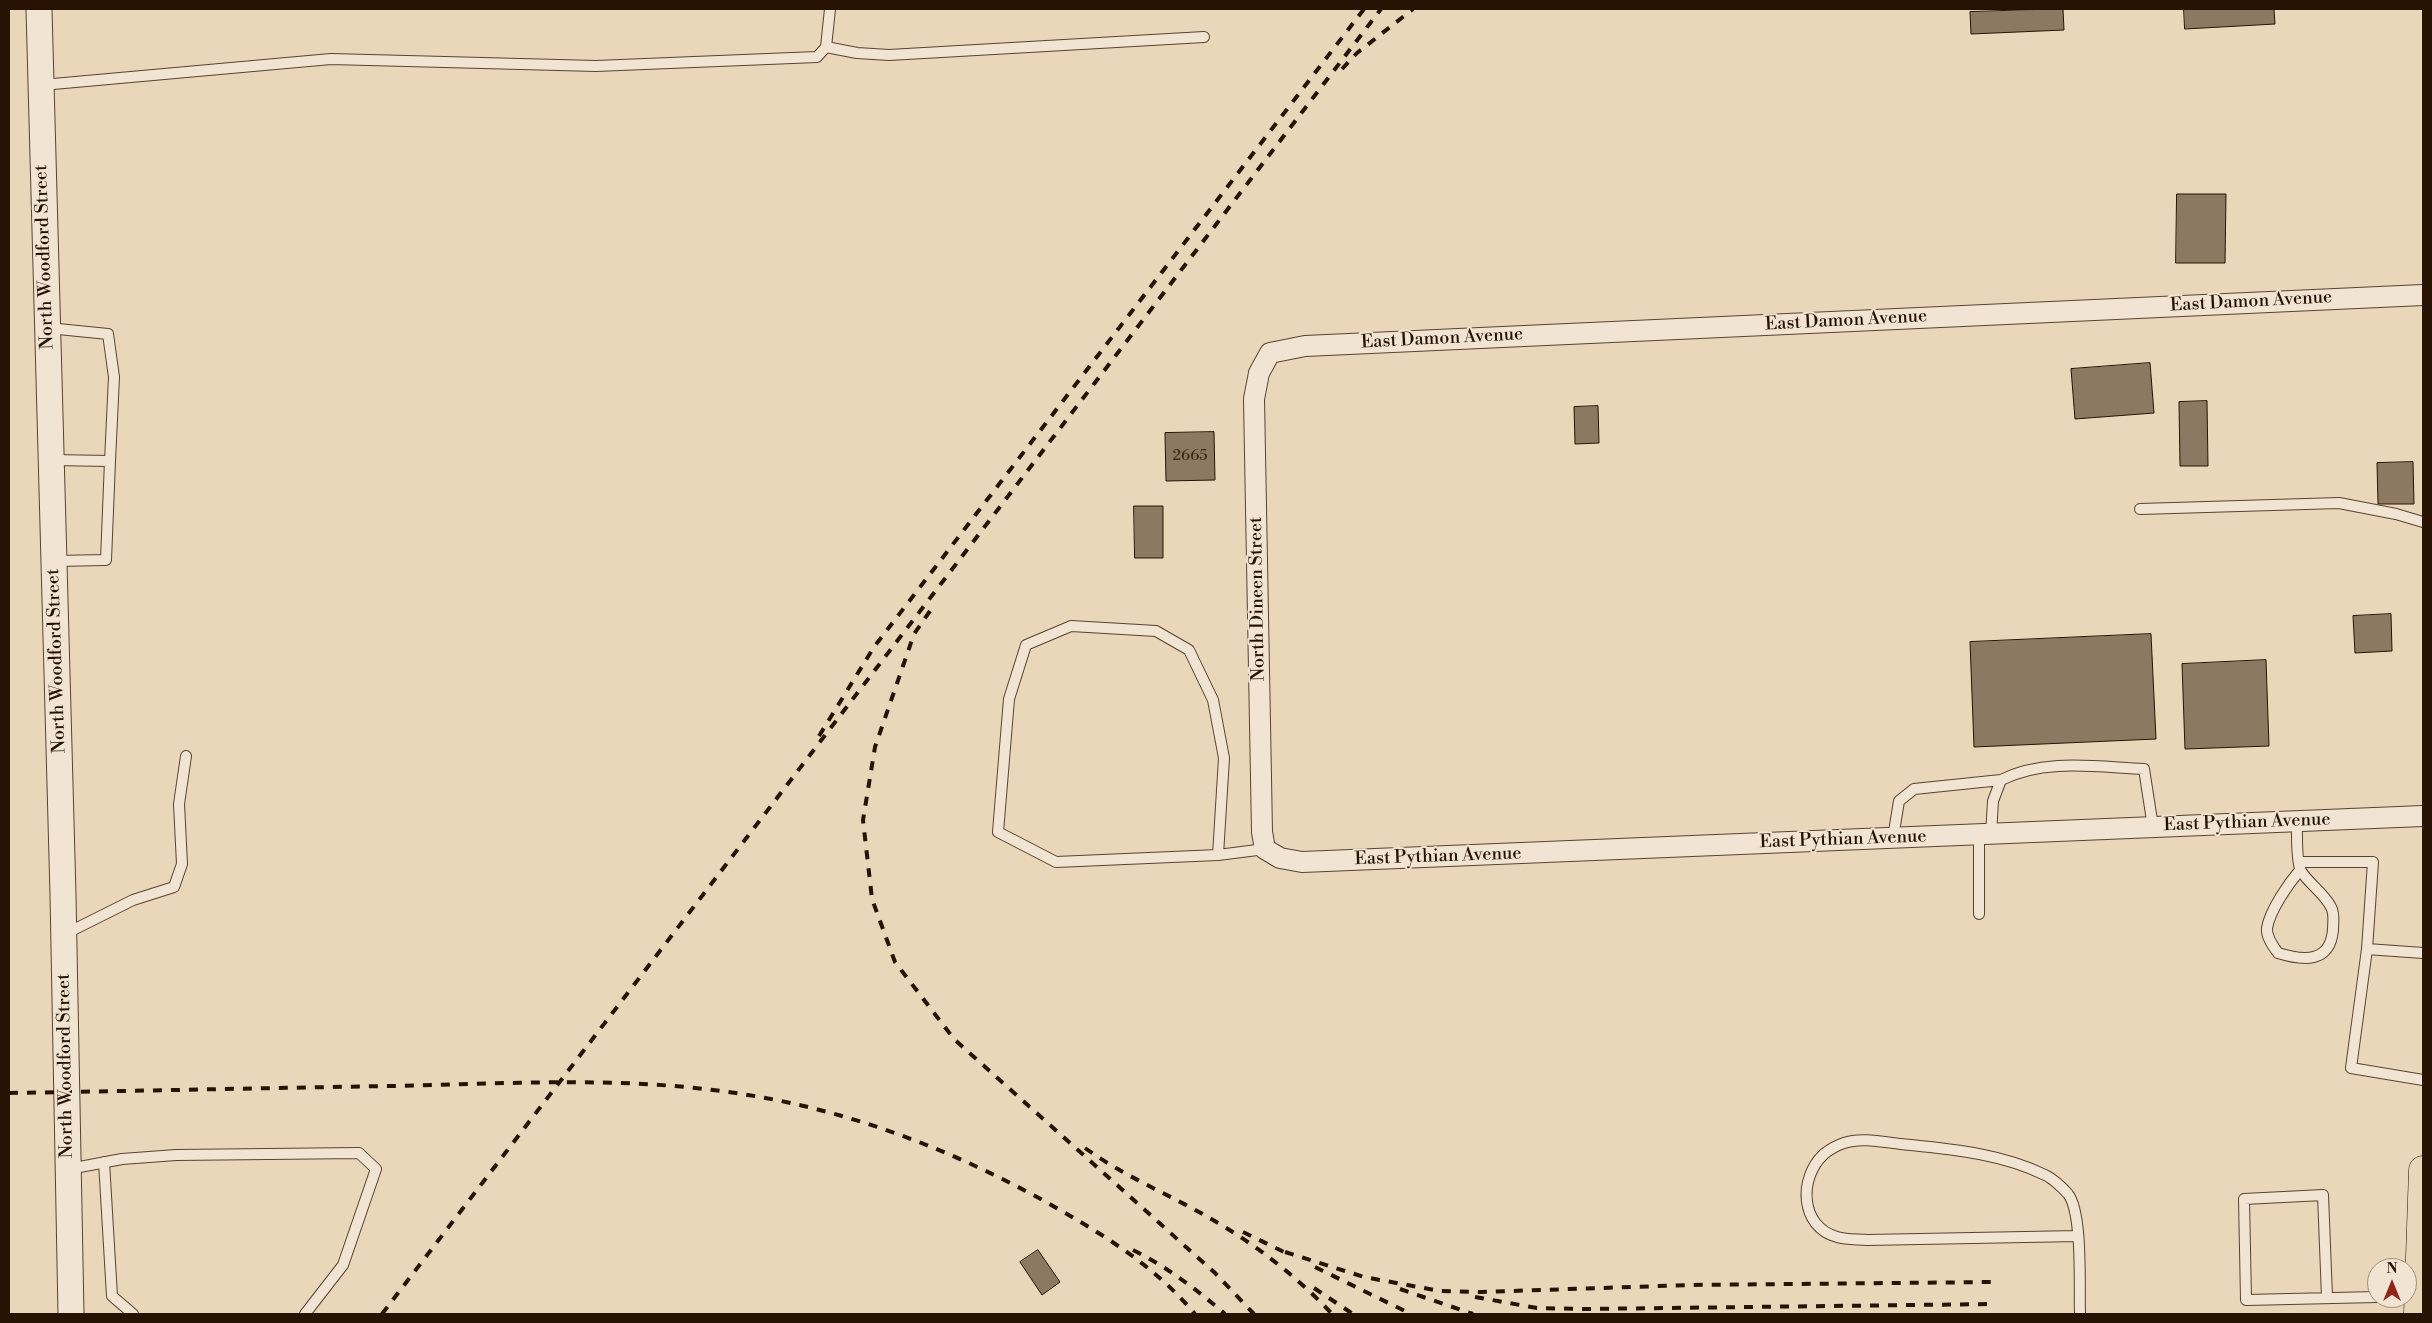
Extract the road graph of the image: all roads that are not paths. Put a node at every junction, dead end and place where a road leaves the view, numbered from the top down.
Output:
1 (38, 9) edge
2 (830, 9) edge
3 (1204, 37) dead end
4 (826, 47) junction
5 (41, 85) junction
6 (2423, 295) edge
7 (48, 328) junction
8 (1270, 353) joint
9 (51, 460) junction
10 (110, 461) junction
11 (2140, 509) dead end
12 (2423, 522) edge
13 (54, 562) junction
14 (186, 756) dead end
15 (2001, 780) junction
16 (2423, 816) edge
17 (2297, 821) junction
18 (2153, 827) junction
19 (1985, 835) junction
20 (1893, 838) junction
21 (1266, 849) junction
22 (1218, 855) junction
23 (2300, 866) junction
24 (1979, 914) dead end
25 (64, 934) junction
26 (2368, 949) junction
27 (2423, 954) edge
28 (2423, 1080) edge
29 (104, 1162) junction
30 (68, 1169) junction
31 (2423, 1170) edge
32 (2078, 1236) junction
33 (2417, 1259) edge
34 (2327, 1297) junction
35 (2367, 1297) edge
36 (71, 1314) edge
37 (133, 1314) edge
38 (305, 1314) edge
39 (2080, 1314) edge

1 - 5 street, North Woodford Street
2 - 4 lane
3 - 4 lane
4 - 5 lane
5 - 7 street, North Woodford Street
6 - 8 street, East Damon Avenue
7 - 9 street, North Woodford Street
7 - 10 lane
8 - 21 street, North Dineen Street
9 - 10 lane
9 - 13 street, North Woodford Street
10 - 13 lane
11 - 12 lane
13 - 25 street, North Woodford Street
14 - 25 lane
15 - 18 lane
15 - 19 lane
15 - 20 lane
16 - 17 street, East Pythian Avenue
17 - 18 street, East Pythian Avenue
17 - 23 lane
18 - 19 street, East Pythian Avenue
19 - 20 street, East Pythian Avenue
19 - 24 lane
20 - 21 street, East Pythian Avenue
21 - 22 lane
22 - 22 lane
23 - 23 lane
23 - 26 lane
25 - 30 street, North Woodford Street
26 - 27 lane
26 - 28 lane
29 - 30 lane
29 - 37 lane
29 - 38 lane
30 - 36 street, North Woodford Street
31 - 33 main road
32 - 32 lane
32 - 39 lane
34 - 34 lane
34 - 35 lane

